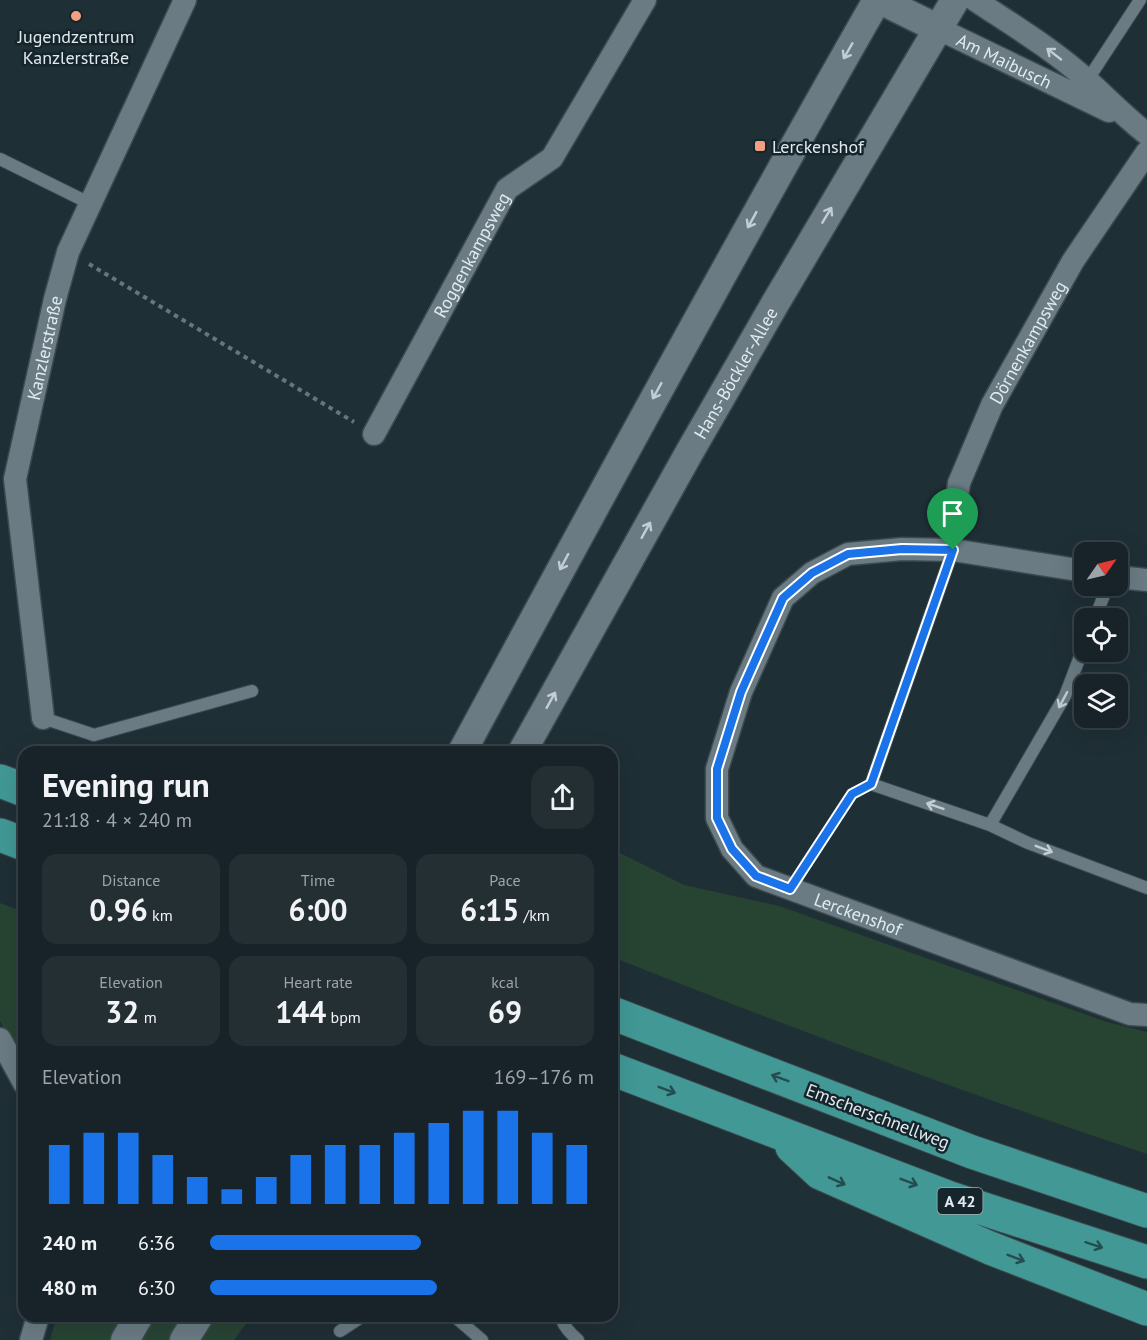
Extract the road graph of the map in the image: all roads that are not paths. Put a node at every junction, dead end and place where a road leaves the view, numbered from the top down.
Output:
1 (185, 0) edge
2 (645, 0) edge
3 (879, 0) edge
4 (956, 0) edge
5 (975, 0) edge
6 (1140, 0) edge
7 (937, 28) junction
8 (1082, 88) junction
9 (1143, 134) edge
10 (0, 159) edge
11 (89, 203) junction
12 (374, 434) road end
13 (7, 481) edge
14 (956, 504) joint
15 (953, 550) junction
16 (1074, 570) edge
17 (1128, 578) edge
18 (1147, 580) edge
19 (1078, 662) edge
20 (252, 691) dead end
21 (43, 718) joint
22 (465, 746) edge
23 (525, 746) edge
24 (0, 781) edge
25 (18, 788) edge
26 (990, 825) junction
27 (0, 835) edge
28 (18, 842) edge
29 (1147, 888) edge
30 (618, 1015) edge
31 (1147, 1015) edge
32 (0, 1039) edge
33 (618, 1071) edge
34 (18, 1072) edge
35 (776, 1132) junction
36 (972, 1152) junction
37 (1147, 1190) edge
38 (1147, 1211) edge
39 (1147, 1262) edge
40 (1147, 1309) edge
41 (36, 1322) edge
42 (136, 1322) edge
43 (195, 1322) edge
44 (354, 1322) edge
45 (461, 1322) edge
46 (563, 1322) edge
47 (340, 1332) dead end
48 (31, 1340) edge
49 (125, 1340) edge
50 (184, 1340) edge
51 (483, 1340) edge
52 (578, 1340) edge

1 - 11 street, Kanzlerstraße
2 - 12 street, Roggenkampsweg
3 - 7 street, Am Maibusch
3 -> 22 street
4 - 7 street, Hans-Böckler-Allee
8 -> 5 street, Am Maibusch
6 - 8 lane
7 - 8 street, Am Maibusch
23 -> 7 street, Hans-Böckler-Allee
8 - 9 street, Am Maibusch
9 - 14 street, Dörnenkampsweg
10 - 11 lane
11 - 13 street, Kanzlerstraße
13 - 21 street, Kanzlerstraße
14 - 15 lane, Dörnenkampsweg
15 - 16 street, Lerckenshof
26 -> 15 lane
15 - 31 street, Lerckenshof
17 - 18 street
19 -> 26 lane
20 - 21 lane
24 - 25 highway
26 -> 29 lane
27 - 28 highway
36 -> 30 highway, Emscherschnellweg
32 - 34 street
33 -> 35 highway, A 42
35 -> 39 highway, A 42
35 -> 40 highway
36 - 37 highway
36 - 38 highway, Emscherschnellweg
41 - 48 street
42 - 49 street
43 - 50 street
44 - 47 lane
45 - 51 lane
46 - 52 lane

